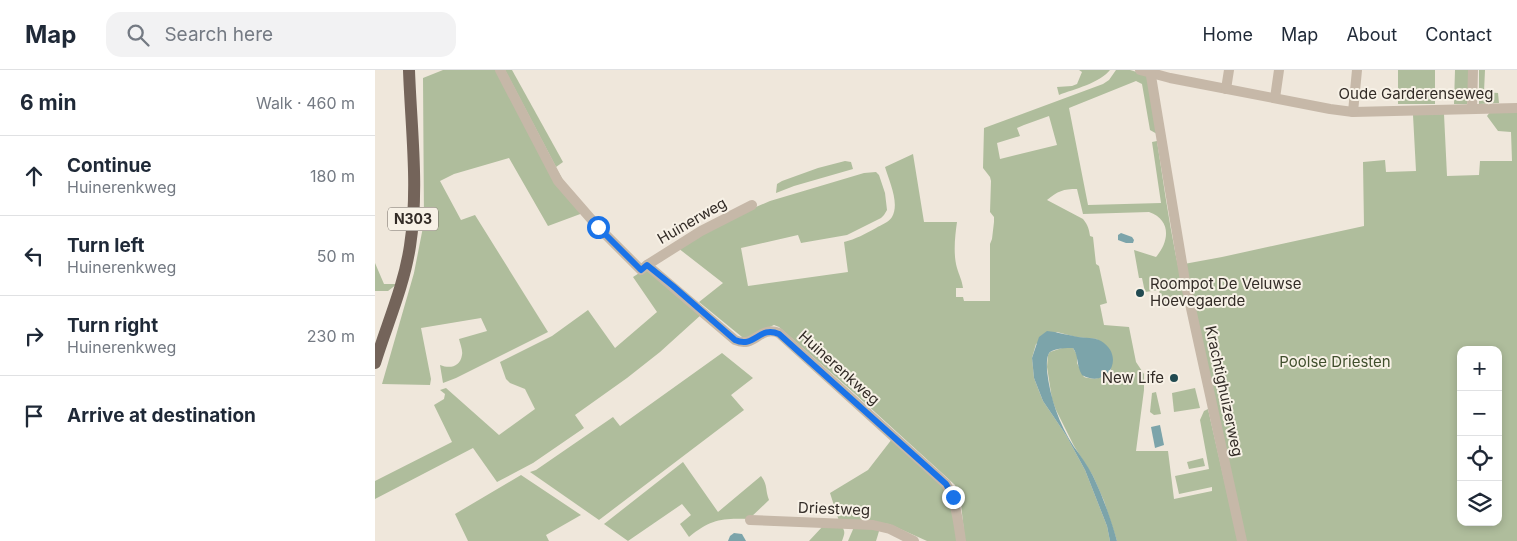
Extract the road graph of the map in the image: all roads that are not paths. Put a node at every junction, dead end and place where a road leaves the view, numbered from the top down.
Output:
1 (409, 70) edge
2 (500, 70) edge
3 (1140, 70) edge
4 (1229, 70) edge
5 (1279, 70) edge
6 (1357, 70) edge
7 (1473, 70) edge
8 (1151, 72) edge
9 (1226, 89) junction
10 (1275, 98) junction
11 (1517, 108) edge
12 (1472, 109) junction
13 (1353, 112) junction
14 (752, 205) dead end
15 (647, 265) junction
16 (375, 363) edge
17 (750, 520) dead end
18 (914, 541) edge
19 (961, 541) edge
20 (1241, 541) edge

1 - 16 main road, N303
2 - 15 street, Huinerenkweg
3 - 8 street, Oude Garderenseweg
4 - 9 street
5 - 10 street
6 - 13 street
7 - 12 street
8 - 9 street, Oude Garderenseweg
8 - 20 street, Krachtighuizerweg
9 - 10 street, Oude Garderenseweg
10 - 13 street, Oude Garderenseweg
11 - 12 street, Oude Garderenseweg
12 - 13 street, Oude Garderenseweg
14 - 15 street, Huinerweg
15 - 19 street, Huinerenkweg
17 - 18 street, Driestweg

